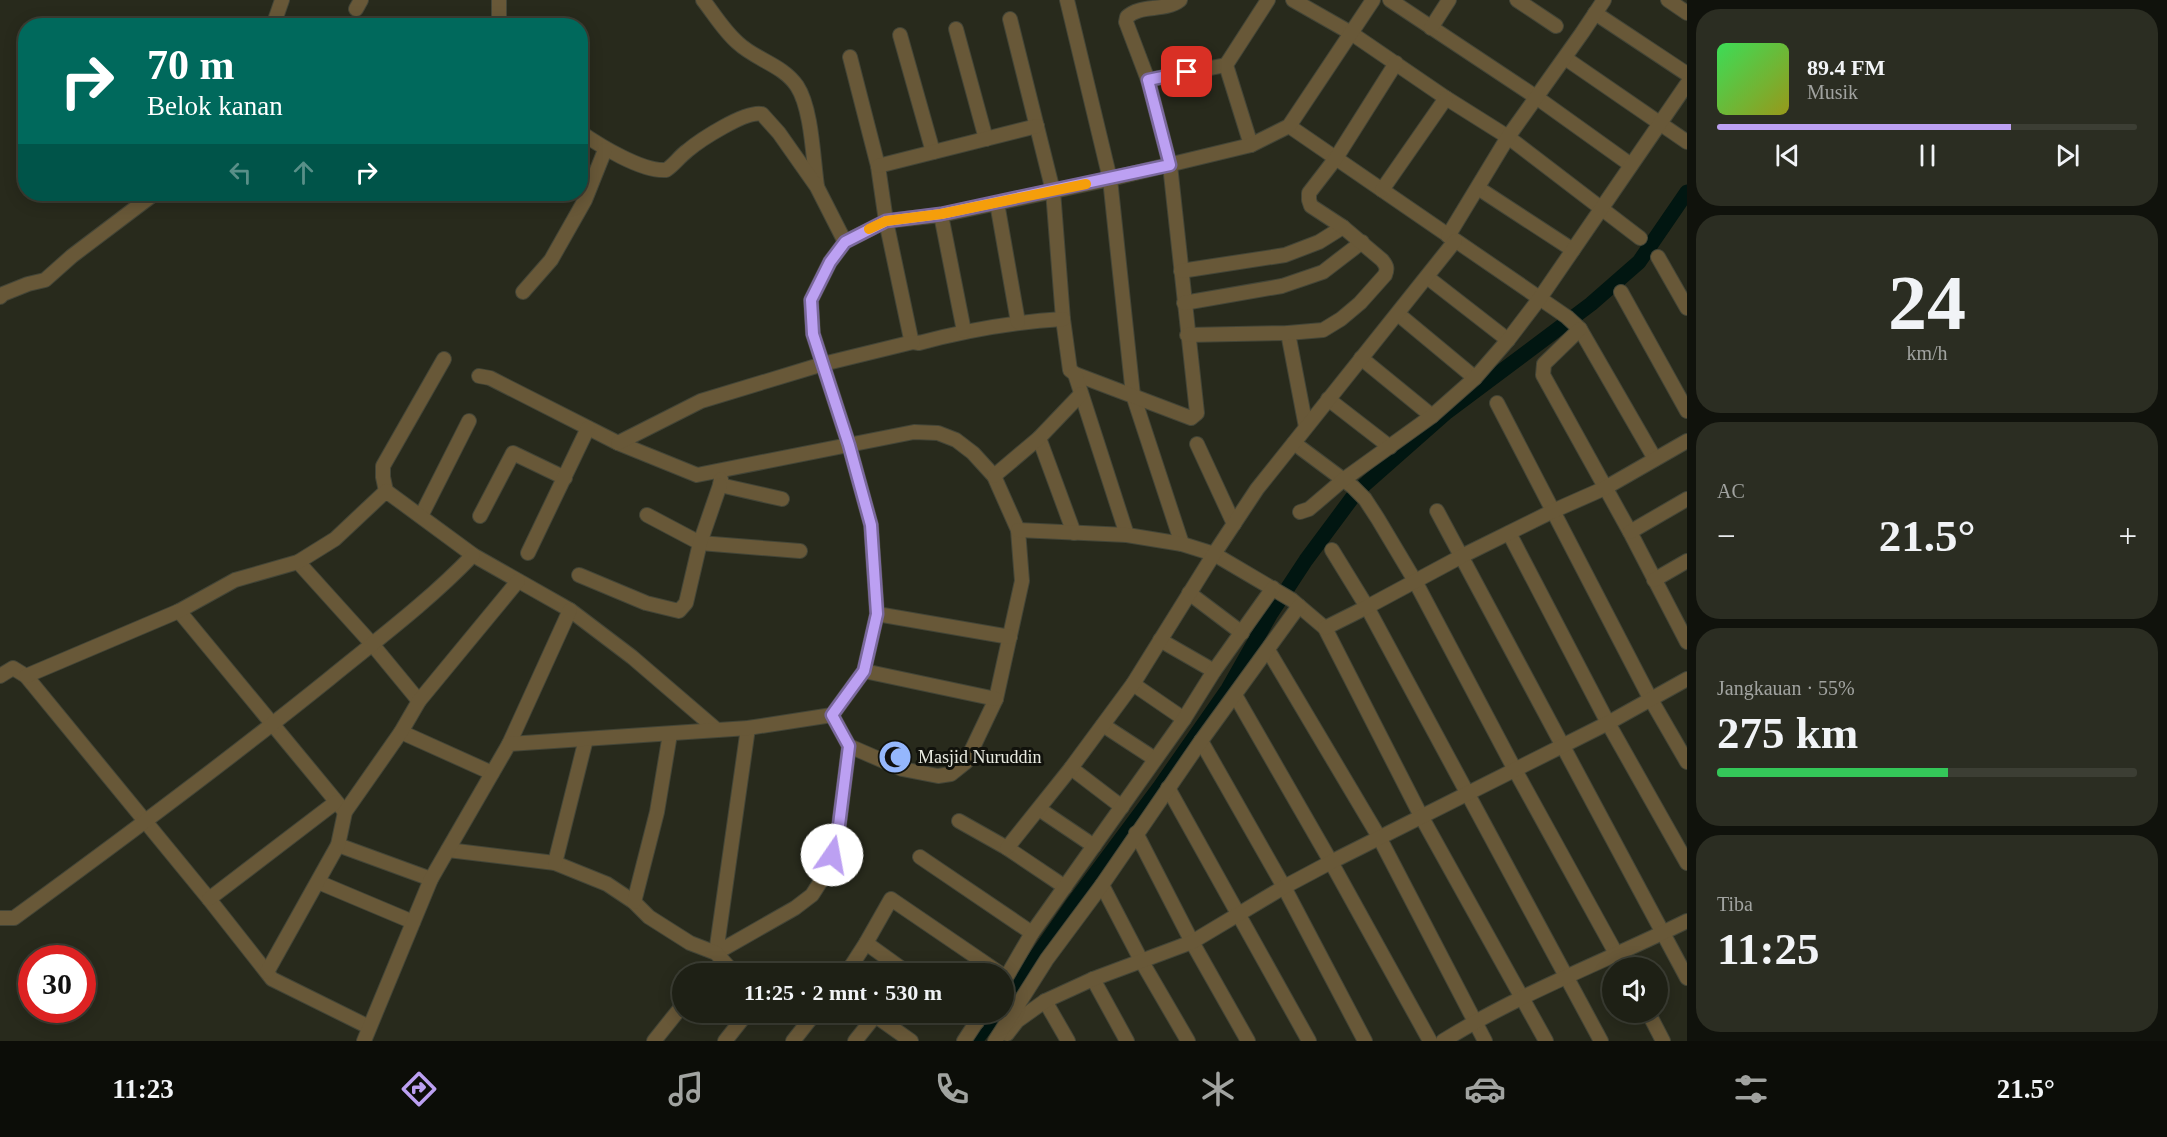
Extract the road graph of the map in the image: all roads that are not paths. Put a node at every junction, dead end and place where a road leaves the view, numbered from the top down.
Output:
1 (282, 0) edge
2 (499, 0) edge
3 (703, 0) edge
4 (1067, 0) edge
5 (1180, 0) edge
6 (1268, 0) edge
7 (1293, 0) edge
8 (1373, 0) edge
9 (1390, 0) edge
10 (1449, 0) edge
11 (1517, 0) edge
12 (1604, 0) edge
13 (1668, 0) edge
14 (1595, 13) junction
15 (1687, 14) edge
16 (276, 18) edge
17 (499, 18) edge
18 (1010, 19) dead end
19 (1556, 26) dead end
20 (1431, 28) junction
21 (956, 29) dead end
22 (1351, 33) junction
23 (900, 35) dead end
24 (850, 57) dead end
25 (1565, 58) junction
26 (1396, 63) junction
27 (1226, 65) junction
28 (1687, 74) edge
29 (1148, 80) junction
30 (1687, 84) edge
31 (1536, 97) junction
32 (1446, 98) junction
33 (1660, 123) junction
34 (1037, 126) junction
35 (1289, 126) junction
36 (1508, 137) junction
37 (588, 138) edge
38 (986, 139) junction
39 (1687, 142) edge
40 (1251, 145) junction
41 (605, 150) junction
42 (933, 152) junction
43 (1336, 158) junction
44 (1170, 165) junction
45 (1631, 165) junction
46 (878, 166) junction
47 (1110, 179) junction
48 (817, 188) junction
49 (1478, 188) junction
50 (1382, 190) junction
51 (1053, 191) junction
52 (588, 192) edge
53 (145, 201) edge
54 (584, 201) edge
55 (997, 203) junction
56 (1602, 207) junction
57 (941, 214) junction
58 (886, 221) junction
59 (1343, 227) junction
60 (1641, 238) dead end
61 (1452, 239) junction
62 (845, 242) junction
63 (1362, 242) junction
64 (1573, 250) junction
65 (1658, 257) dead end
66 (1181, 271) junction
67 (1427, 277) junction
68 (523, 292) dead end
69 (1621, 292) dead end
70 (0, 297) edge
71 (1540, 298) junction
72 (1184, 303) junction
73 (1687, 308) edge
74 (1398, 314) junction
75 (1063, 319) junction
76 (1018, 322) junction
77 (1574, 323) junction
78 (964, 331) junction
79 (1288, 333) junction
80 (1187, 335) junction
81 (1508, 340) junction
82 (914, 342) junction
83 (1361, 358) junction
84 (444, 359) dead end
85 (823, 364) junction
86 (1075, 374) junction
87 (479, 376) dead end
88 (1474, 378) junction
89 (1081, 394) junction
90 (1133, 395) junction
91 (1328, 399) junction
92 (1497, 403) dead end
93 (1687, 411) edge
94 (1432, 416) junction
95 (469, 421) dead end
96 (1306, 427) junction
97 (588, 428) junction
98 (1039, 438) junction
99 (1687, 441) edge
100 (1294, 442) junction
101 (618, 443) junction
102 (1197, 444) dead end
103 (849, 445) junction
104 (1390, 447) junction
105 (1655, 459) junction
106 (721, 471) junction
107 (994, 476) junction
108 (565, 478) junction
109 (1343, 480) junction
110 (720, 485) junction
111 (1605, 488) junction
112 (386, 491) junction
113 (782, 499) dead end
114 (1687, 499) edge
115 (1553, 511) junction
116 (1300, 512) dead end
117 (1437, 512) dead end
118 (647, 515) dead end
119 (421, 516) junction
120 (480, 516) dead end
121 (1234, 524) junction
122 (1018, 530) junction
123 (1630, 532) junction
124 (1074, 533) junction
125 (1509, 533) junction
126 (1127, 535) junction
127 (700, 543) junction
128 (1182, 544) junction
129 (1332, 550) dead end
130 (800, 551) dead end
131 (528, 554) dead end
132 (1214, 554) junction
133 (473, 555) junction
134 (1462, 556) junction
135 (298, 561) junction
136 (1687, 561) edge
137 (579, 575) dead end
138 (518, 580) junction
139 (1654, 580) junction
140 (1415, 581) junction
141 (1276, 590) junction
142 (1189, 593) junction
143 (1295, 603) junction
144 (1367, 607) junction
145 (570, 610) junction
146 (179, 611) junction
147 (877, 614) junction
148 (1682, 621) edge
149 (1325, 628) junction
150 (1242, 633) junction
151 (1010, 637) junction
152 (1160, 640) junction
153 (1687, 642) edge
154 (372, 644) junction
155 (1268, 650) junction
156 (864, 671) junction
157 (1214, 671) junction
158 (0, 676) edge
159 (26, 676) junction
160 (1687, 679) edge
161 (1133, 684) junction
162 (1235, 695) junction
163 (1650, 698) junction
164 (996, 699) junction
165 (419, 701) junction
166 (832, 715) junction
167 (1184, 719) junction
168 (1608, 723) junction
169 (1103, 725) junction
170 (272, 726) junction
171 (748, 728) junction
172 (717, 730) junction
173 (401, 732) junction
174 (670, 734) junction
175 (586, 739) junction
176 (1201, 741) junction
177 (509, 744) junction
178 (849, 746) junction
179 (1562, 746) junction
180 (1155, 759) junction
181 (1687, 762) edge
182 (1071, 768) junction
183 (1515, 770) junction
184 (492, 773) junction
185 (1168, 788) junction
186 (1467, 793) junction
187 (341, 807) junction
188 (1122, 807) junction
189 (1039, 808) junction
190 (1421, 816) junction
191 (959, 820) dead end
192 (146, 822) junction
193 (1136, 833) junction
194 (1379, 837) junction
195 (338, 845) junction
196 (1094, 846) junction
197 (1007, 848) junction
198 (448, 850) junction
199 (920, 857) dead end
200 (1331, 862) junction
201 (555, 863) junction
202 (1687, 863) edge
203 (431, 879) junction
204 (318, 882) junction
205 (1102, 885) junction
206 (1065, 887) junction
207 (1284, 887) junction
208 (209, 899) junction
209 (634, 902) junction
210 (1238, 914) junction
211 (0, 918) edge
212 (1687, 921) edge
213 (413, 922) junction
214 (1032, 933) junction
215 (1662, 933) junction
216 (1192, 942) junction
217 (867, 944) junction
218 (716, 953) junction
219 (1617, 955) junction
220 (1142, 962) junction
221 (725, 963) edge
222 (854, 963) edge
223 (894, 963) edge
224 (983, 963) edge
225 (1012, 963) edge
226 (267, 972) junction
227 (1566, 977) junction
228 (1687, 978) edge
229 (1093, 979) junction
230 (1522, 997) junction
231 (1045, 1001) junction
232 (672, 1018) edge
233 (1475, 1021) junction
234 (739, 1023) edge
235 (807, 1023) edge
236 (867, 1023) edge
237 (886, 1023) edge
238 (976, 1023) edge
239 (1654, 1023) edge
240 (369, 1027) junction
241 (1003, 1039) edge
242 (364, 1041) edge
243 (654, 1041) edge
244 (725, 1041) edge
245 (793, 1041) edge
246 (855, 1041) edge
247 (911, 1041) edge
248 (964, 1041) edge
249 (1068, 1041) edge
250 (1127, 1041) edge
251 (1188, 1041) edge
252 (1248, 1041) edge
253 (1309, 1041) edge
254 (1365, 1041) edge
255 (1430, 1041) edge
256 (1443, 1041) edge
257 (1485, 1041) edge
258 (1546, 1041) edge
259 (1601, 1041) edge
260 (1663, 1041) edge

1 - 16 street
2 - 17 street
3 - 48 street
4 - 47 street
5 - 29 street
6 - 27 street
7 - 22 street
8 - 22 street
9 - 20 street
10 - 20 street
11 - 19 street
12 - 14 street
13 - 15 street
14 - 25 street
14 - 28 street
18 - 34 street
20 - 31 street
21 - 38 street
22 - 26 street
22 - 35 street
23 - 42 street
24 - 46 street
25 - 31 street
25 - 33 street
26 - 32 street
26 - 43 street
27 - 29 street
27 - 40 street
29 - 44 street
30 - 33 street
31 - 36 street
31 - 45 street
32 - 36 street
32 - 50 street
33 - 39 street
33 - 45 street
34 - 38 street
34 - 51 street
35 - 40 street
35 - 43 street
36 - 49 street
36 - 56 street
37 - 41 street
38 - 42 street
40 - 44 street
41 - 48 street
41 - 52 street
42 - 46 street
43 - 50 street
43 - 59 street
44 - 47 street
44 - 66 street
45 - 56 street
46 - 58 street
47 - 51 street
47 - 90 street
48 - 62 street
49 - 61 street
49 - 64 street
50 - 61 street
51 - 55 street
51 - 75 street
53 - 70 street
54 - 68 street
55 - 57 street
55 - 76 street
56 - 60 street
56 - 64 street
57 - 58 street
57 - 78 street
58 - 62 street
58 - 82 street
59 - 63 street
59 - 66 street
61 - 67 street
61 - 71 street
62 - 85 street
63 - 72 street
63 - 79 street
64 - 71 street
65 - 73 street
66 - 72 street
67 - 74 street
67 - 81 street
69 - 93 street
71 - 77 street
71 - 81 street
72 - 80 street
74 - 83 street
74 - 88 street
75 - 76 street
75 - 86 street
76 - 78 street
77 - 105 street
77 - 111 street
78 - 82 street
79 - 80 street
79 - 96 street
80 - 90 street
81 - 88 street
82 - 85 street
83 - 91 street
83 - 94 street
84 - 112 street
85 - 101 street
85 - 103 street
86 - 89 street
86 - 90 street
87 - 97 street
88 - 94 street
89 - 98 street
89 - 126 street
90 - 128 street
91 - 96 street
91 - 104 street
92 - 115 street
94 - 104 street
95 - 119 street
96 - 100 street
97 - 101 street
97 - 108 street
98 - 107 street
98 - 124 street
99 - 105 street
100 - 109 street
100 - 121 street
101 - 106 street
102 - 121 street
103 - 106 street
103 - 107 street
103 - 147 street
104 - 109 street
105 - 111 street
106 - 110 street
107 - 122 street
108 - 120 street
108 - 131 street
109 - 116 street
109 - 140 street
110 - 113 street
110 - 127 street
111 - 115 street
111 - 123 street
112 - 119 street
112 - 135 street
114 - 123 street
115 - 125 street
115 - 163 street
117 - 134 street
118 - 127 street
119 - 133 street
121 - 132 street
122 - 124 street
122 - 151 street
123 - 139 street
124 - 126 street
125 - 134 street
125 - 168 street
126 - 128 street
127 - 130 street
127 - 137 street
128 - 132 street
129 - 144 street
132 - 141 street
132 - 142 street
133 - 138 street
133 - 154 street
134 - 140 street
134 - 179 street
135 - 146 street
135 - 154 street
136 - 139 street
138 - 145 street
138 - 165 street
139 - 148 street
140 - 144 street
140 - 183 street
141 - 143 street
141 - 150 street
142 - 150 street
142 - 152 street
143 - 149 street
143 - 155 street
144 - 149 street
144 - 186 street
145 - 172 street
145 - 177 street
146 - 159 street
146 - 170 street
147 - 151 street
147 - 156 street
148 - 153 street
149 - 190 street
150 - 157 street
151 - 164 street
152 - 157 street
152 - 161 street
154 - 165 street
154 - 170 street
155 - 162 street
155 - 194 street
156 - 164 street
156 - 166 street
157 - 167 street
158 - 159 street
159 - 192 street
160 - 163 street
161 - 167 street
161 - 169 street
162 - 176 street
162 - 200 street
163 - 168 street
163 - 181 street
164 - 178 street
165 - 173 street
166 - 171 street
166 - 178 street
167 - 180 street
168 - 179 street
168 - 202 street
169 - 180 street
169 - 182 street
170 - 187 street
170 - 192 street
171 - 172 street
171 - 218 street
172 - 174 street
173 - 184 street
173 - 187 street
174 - 175 street
174 - 209 street
175 - 177 street
175 - 201 street
176 - 185 street
176 - 207 street
177 - 184 street
178 - 218 street
179 - 183 street
179 - 215 street
180 - 188 street
182 - 188 street
182 - 189 street
183 - 186 street
183 - 219 street
184 - 198 street
185 - 193 street
185 - 210 street
186 - 190 street
186 - 227 street
187 - 195 street
187 - 208 street
188 - 196 street
189 - 196 street
189 - 197 street
190 - 194 street
190 - 230 street
191 - 197 street
192 - 208 street
192 - 211 street
193 - 205 street
193 - 216 street
194 - 200 street
194 - 233 street
195 - 203 street
195 - 204 street
196 - 206 street
197 - 206 street
198 - 201 street
198 - 203 street
199 - 214 street
200 - 207 street
200 - 255 street
201 - 209 street
203 - 213 street
204 - 213 street
204 - 226 street
205 - 220 street
205 - 241 street
206 - 214 street
207 - 210 street
207 - 254 street
208 - 226 street
209 - 218 street
210 - 216 street
210 - 253 street
212 - 215 street
213 - 240 street
214 - 225 street
215 - 219 street
215 - 228 street
216 - 220 street
216 - 252 street
217 - 222 street
217 - 223 street
217 - 224 street
218 - 221 street
219 - 227 street
220 - 229 street
220 - 251 street
226 - 240 street
227 - 230 street
227 - 259 street
229 - 231 street
229 - 250 street
230 - 233 street
230 - 258 street
231 - 241 street
231 - 249 street
232 - 243 street
233 - 256 street
233 - 257 street
234 - 244 street
235 - 245 street
236 - 246 street
237 - 247 street
238 - 248 street
239 - 260 street
240 - 242 street

